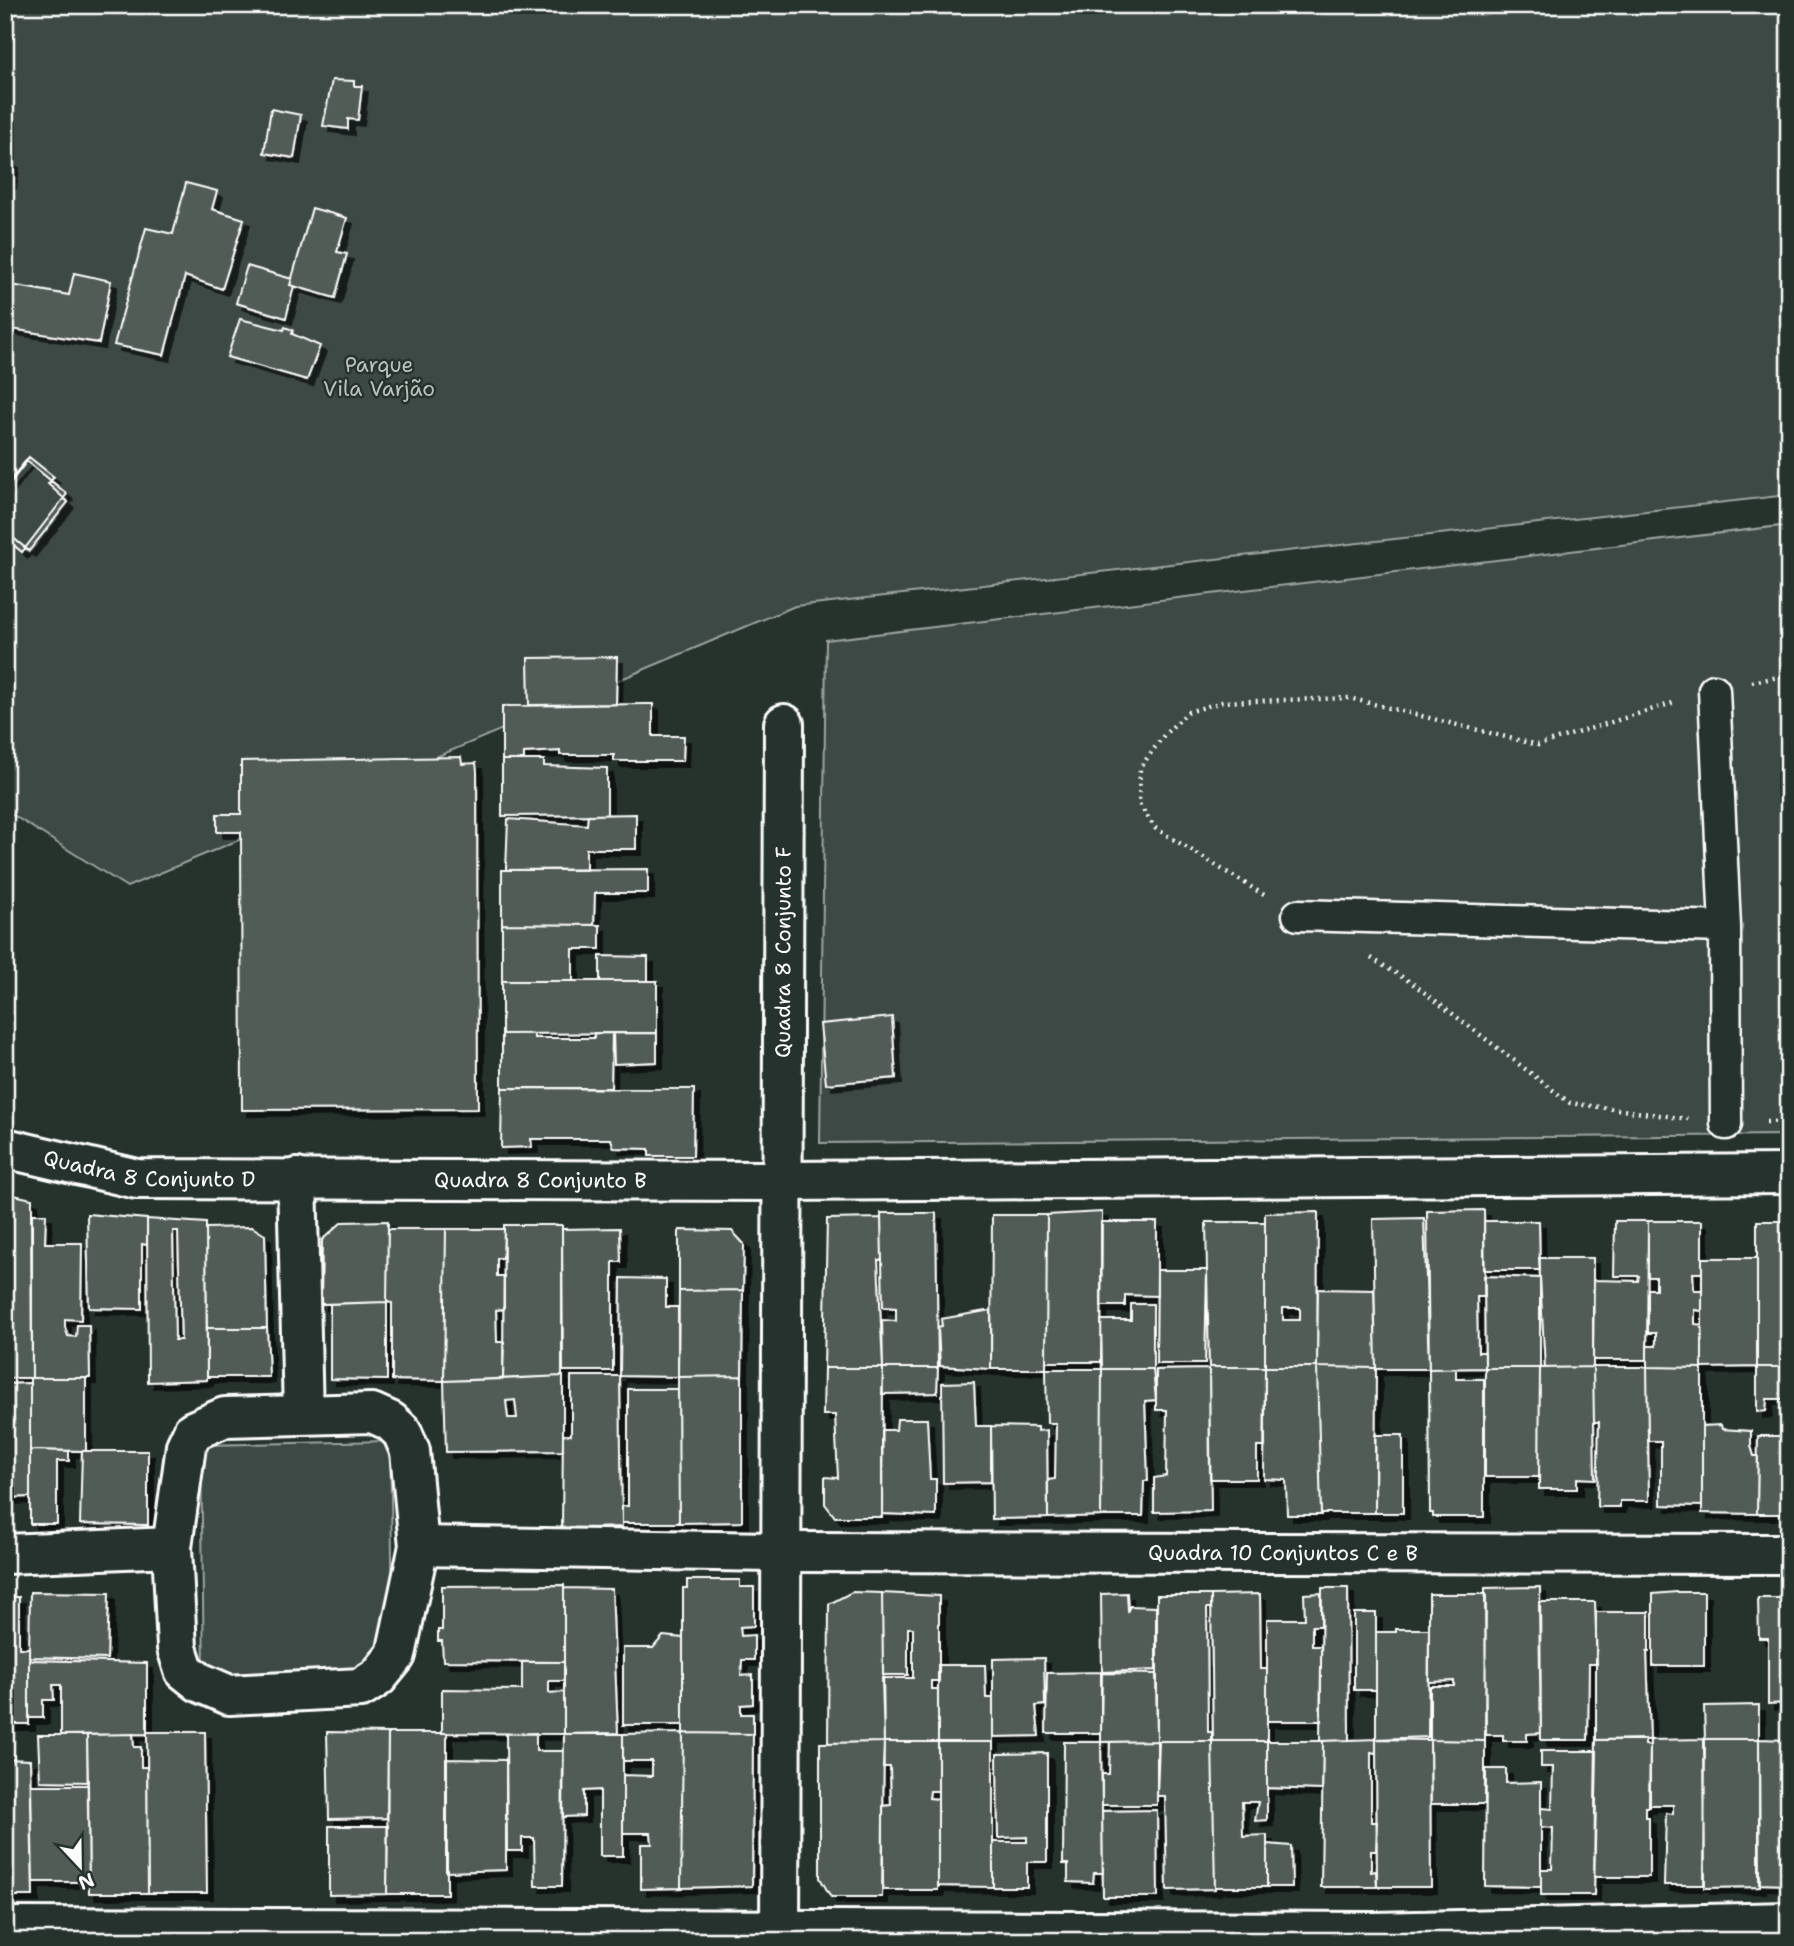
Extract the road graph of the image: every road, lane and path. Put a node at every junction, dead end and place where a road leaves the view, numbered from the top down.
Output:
1 (1789, 675) edge
2 (1714, 690) junction
3 (785, 724) dead end
4 (1298, 915) joint
5 (1725, 927) junction
6 (1366, 955) dead end
7 (1789, 1121) edge
8 (1726, 1124) junction
9 (5, 1148) edge
10 (1789, 1174) edge
11 (296, 1178) junction
12 (783, 1181) junction
13 (303, 1414) junction
14 (419, 1546) junction
15 (172, 1547) junction
16 (779, 1552) junction
17 (5, 1554) edge
18 (1789, 1554) edge
19 (1789, 1922) edge
20 (5, 1927) edge
21 (780, 1935) edge
22 (1375, 1936) edge

1 - 2 path
2 - 4 path
2 - 5 street
3 - 12 street, Quadra 8 Conjunto F
4 - 5 street
5 - 8 street
6 - 8 path
7 - 8 path
9 - 11 street, Quadra 8 Conjunto D
10 - 12 street, Quadra 8 Conjunto B
11 - 12 street, Quadra 8 Conjunto B
11 - 13 street
12 - 16 street, Quadra 8 Conjunto F
13 - 14 street
13 - 15 street
14 - 15 street
14 - 16 street, Quadra 10 Conjuntos C e B
15 - 17 street
16 - 18 street, Quadra 10 Conjuntos C e B
16 - 21 street, Quadra 8 Conjunto F
19 - 22 street
20 - 21 street
21 - 22 street

